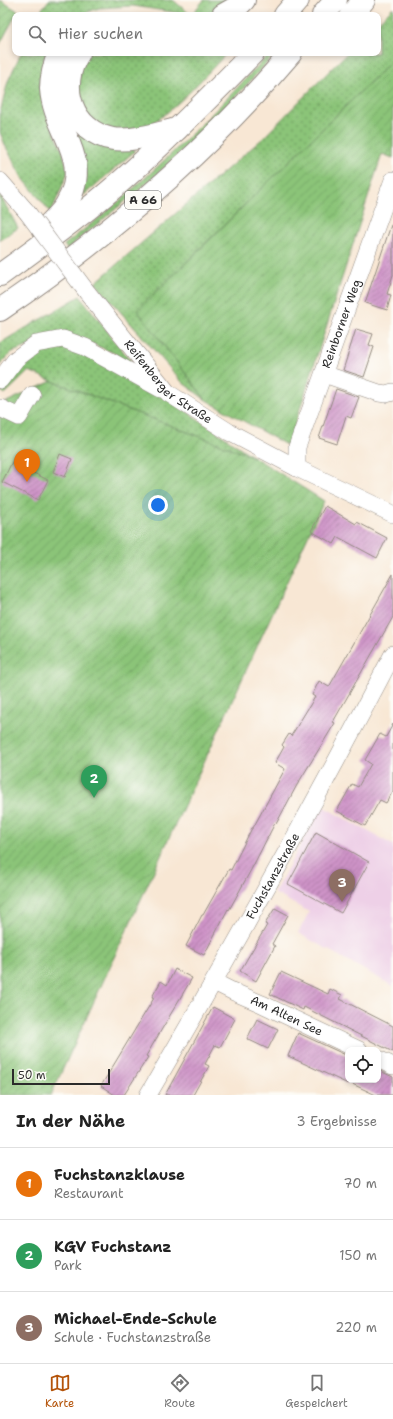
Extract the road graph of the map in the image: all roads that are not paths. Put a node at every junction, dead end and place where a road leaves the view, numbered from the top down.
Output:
1 (244, 0) edge
2 (255, 0) edge
3 (298, 0) edge
4 (336, 0) edge
5 (364, 0) edge
6 (228, 12) edge
7 (241, 12) edge
8 (288, 12) edge
9 (326, 12) edge
10 (354, 12) edge
11 (58, 56) edge
12 (77, 56) edge
13 (250, 56) edge
14 (289, 56) edge
15 (302, 56) edge
16 (274, 74) junction
17 (177, 129) junction
18 (393, 180) edge
19 (0, 181) edge
20 (0, 275) edge
21 (0, 310) edge
22 (324, 374) junction
23 (0, 380) edge
24 (393, 392) edge
25 (168, 393) junction
26 (32, 396) dead end
27 (0, 408) edge
28 (297, 468) junction
29 (393, 514) edge
30 (393, 654) edge
31 (214, 982) junction
32 (353, 1047) edge
33 (381, 1060) edge
34 (393, 1066) edge
35 (148, 1095) edge

1 - 6 highway
2 - 7 highway
3 - 8 highway
4 - 9 highway
5 - 10 highway
11 - 20 highway
12 - 17 highway
13 - 17 highway, A 66
14 - 16 highway, A 66
15 - 16 highway
16 - 21 highway, A 66
17 - 20 highway, A 66
18 - 22 street, Reinborner Weg
19 - 25 street, Reifenberger Straße, bridge
22 - 24 street
22 - 28 street, Reinborner Weg
23 - 25 street
25 - 28 street, Reifenberger Straße
26 - 27 street
28 - 29 street, Reifenberger Straße
30 - 31 street, Fuchstanzstraße
31 - 32 street, Am Alten See
31 - 35 street, Fuchstanzstraße
33 - 34 street

